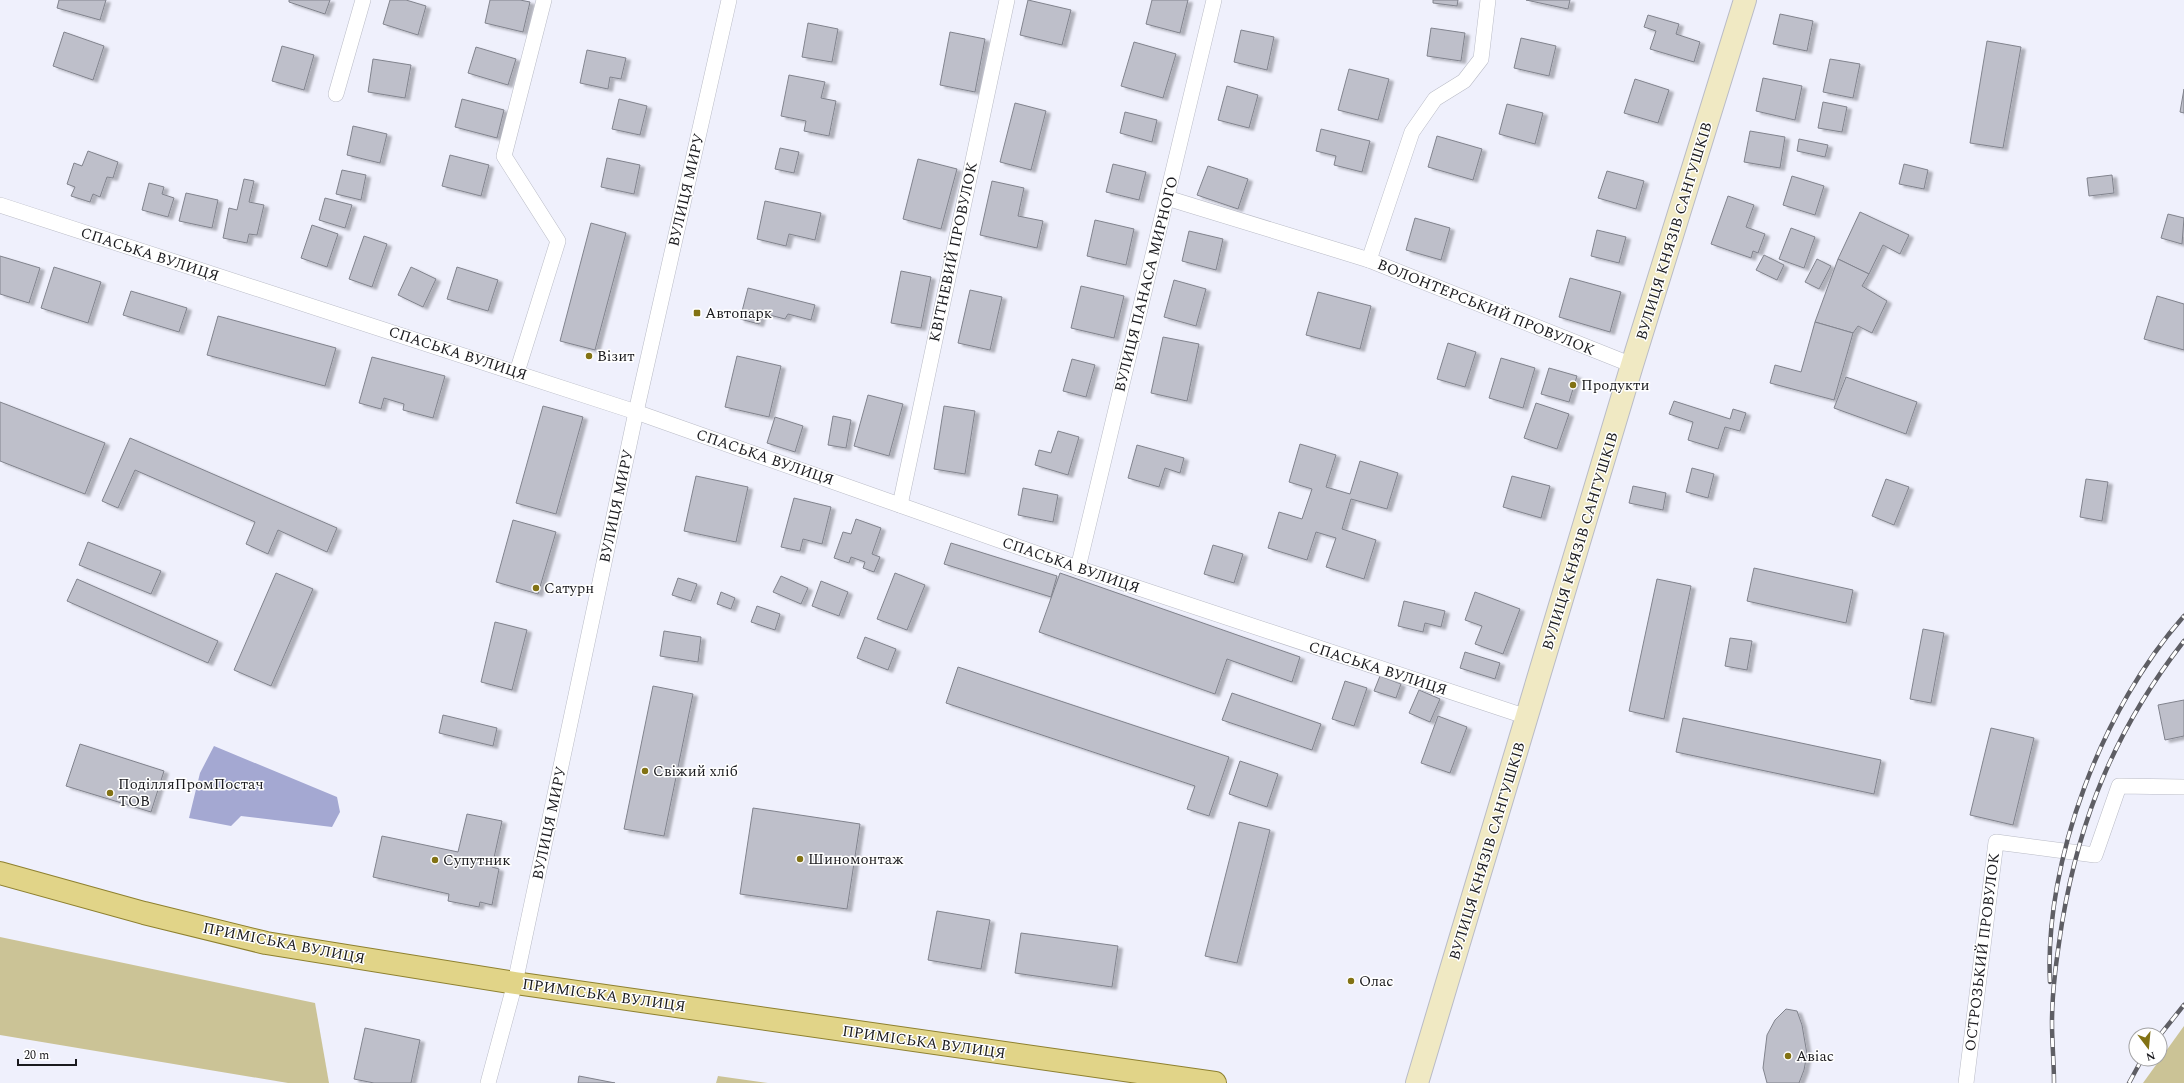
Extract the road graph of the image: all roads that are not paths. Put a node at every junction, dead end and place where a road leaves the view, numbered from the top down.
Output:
1 (363, 0) edge
2 (544, 0) edge
3 (729, 0) edge
4 (1007, 0) edge
5 (1214, 0) edge
6 (1488, 0) edge
7 (1745, 0) edge
8 (336, 94) dead end
9 (1167, 198) junction
10 (0, 205) edge
11 (1369, 260) junction
12 (1632, 365) junction
13 (517, 372) junction
14 (636, 412) junction
15 (900, 505) junction
16 (1078, 568) junction
17 (1527, 717) junction
18 (2184, 787) edge
19 (0, 873) edge
20 (515, 982) junction
21 (488, 1083) edge
22 (1214, 1083) edge
23 (1417, 1083) edge
24 (1966, 1083) edge

1 - 8 street
2 - 13 street
3 - 14 street, ВУЛИЦЯ МИРУ
4 - 15 street, КВІТНЕВИЙ ПРОВУЛОК
5 - 9 street, ВУЛИЦЯ ПАНАСА МИРНОГО
6 - 11 street, ВОЛОНТЕРСЬКИЙ ПРОВУЛОК
7 - 12 main road, ВУЛИЦЯ КНЯЗІВ САНГУШКІВ
9 - 11 street
9 - 16 street, ВУЛИЦЯ ПАНАСА МИРНОГО
10 - 13 street, СПАСЬКА ВУЛИЦЯ
11 - 12 street, ВОЛОНТЕРСЬКИЙ ПРОВУЛОК
12 - 17 main road, ВУЛИЦЯ КНЯЗІВ САНГУШКІВ
13 - 14 street, СПАСЬКА ВУЛИЦЯ
14 - 15 street, СПАСЬКА ВУЛИЦЯ
14 - 20 street, ВУЛИЦЯ МИРУ
15 - 16 street, СПАСЬКА ВУЛИЦЯ
16 - 17 street, СПАСЬКА ВУЛИЦЯ
17 - 23 main road, ВУЛИЦЯ КНЯЗІВ САНГУШКІВ
18 - 24 street, ОСТРОЗЬКИЙ ПРОВУЛОК
19 - 20 main road, ПРИМІСЬКА ВУЛИЦЯ
20 - 21 street, ВУЛИЦЯ МИРУ
20 - 22 main road, ПРИМІСЬКА ВУЛИЦЯ

